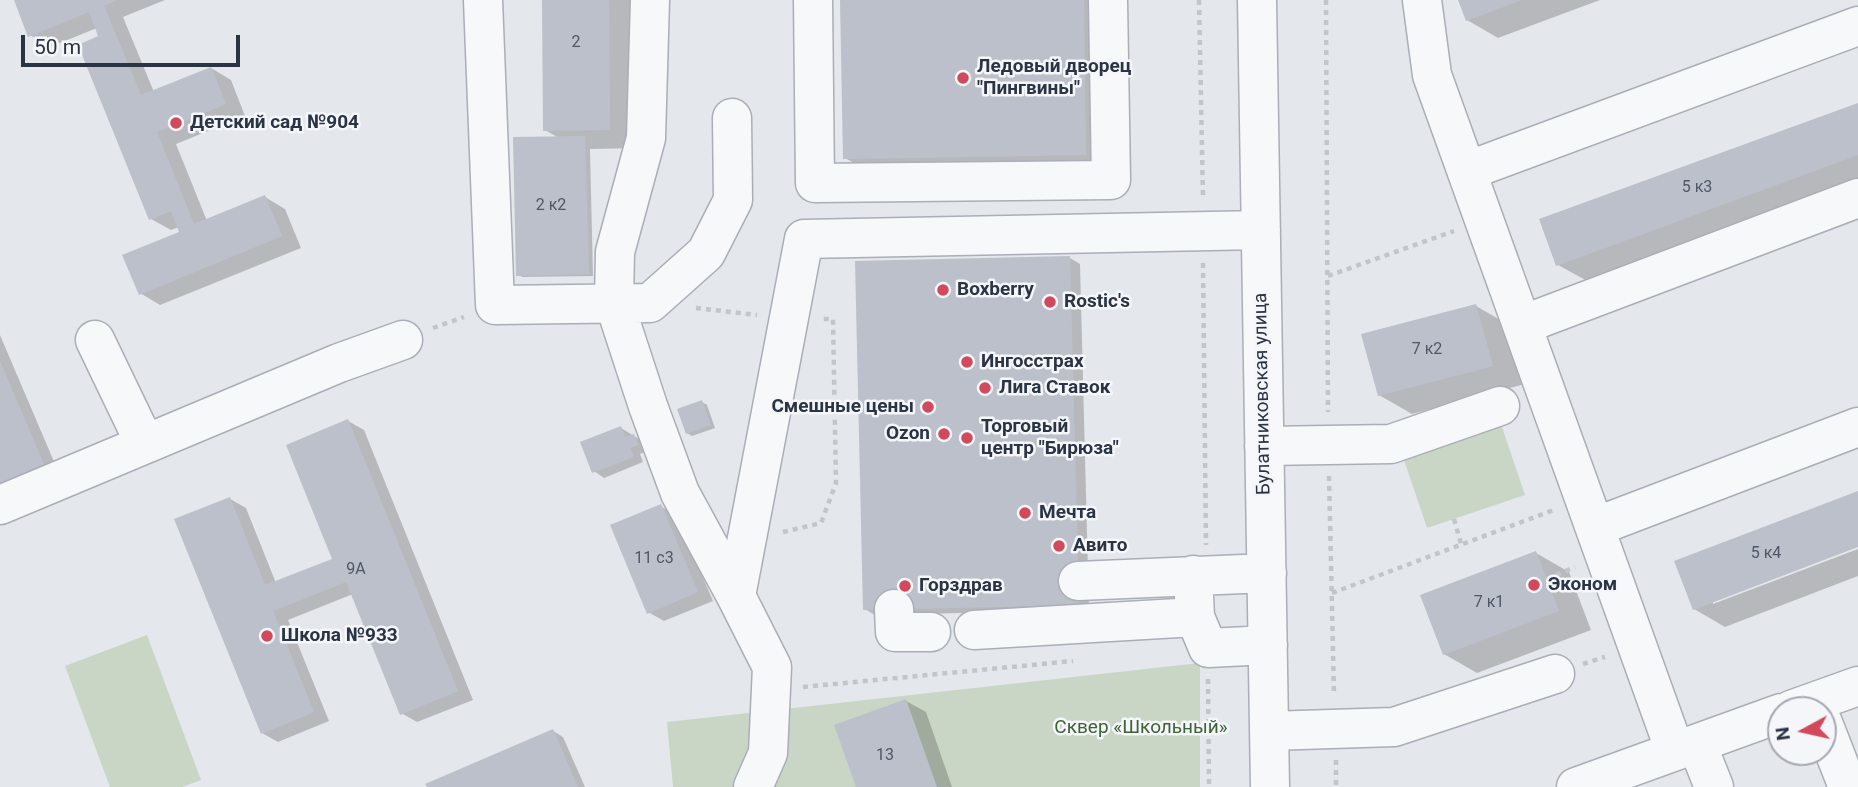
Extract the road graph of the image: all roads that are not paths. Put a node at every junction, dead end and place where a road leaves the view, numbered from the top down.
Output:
1 (483, 0) edge
2 (650, 0) edge
3 (813, 0) edge
4 (1108, 0) edge
5 (1257, 0) edge
6 (1422, 0) edge
7 (1858, 26) edge
8 (732, 118) dead end
9 (1467, 171) junction
10 (1858, 198) edge
11 (1261, 230) junction
12 (632, 302) junction
13 (1522, 325) junction
14 (96, 340) dead end
15 (403, 340) road end
16 (1500, 406) dead end
17 (1858, 427) edge
18 (145, 444) junction
19 (1264, 446) junction
20 (0, 505) edge
21 (1576, 534) junction
22 (1266, 573) junction
23 (1200, 575) junction
24 (1079, 581) dead end
25 (736, 596) junction
26 (894, 609) dead end
27 (974, 630) dead end
28 (932, 632) dead end
29 (1201, 632) junction
30 (1268, 645) junction
31 (1555, 674) road end
32 (1858, 686) edge
33 (1837, 696) edge
34 (1767, 723) edge
35 (1269, 731) junction
36 (1686, 748) junction
37 (1836, 766) edge
38 (753, 787) edge
39 (1270, 787) edge
40 (1576, 787) edge
41 (1714, 787) edge
42 (1848, 787) edge

1 - 12 street
2 - 12 street
3 - 4 street
5 - 11 street, Булатниковская улица
6 - 9 street
7 - 9 street
8 - 12 street
9 - 13 street
10 - 13 street
11 - 19 street, Булатниковская улица
11 - 25 street
12 - 25 street
13 - 21 street
14 - 18 street
15 - 18 street
16 - 19 street
17 - 21 street
18 - 20 street
19 - 22 street, Булатниковская улица
21 - 36 street
22 - 23 street
22 - 30 street, Булатниковская улица
23 - 24 street
23 - 29 street
25 - 38 street
26 - 28 street
27 - 29 street
29 - 30 street
30 - 35 street, Булатниковская улица
31 - 35 street
32 - 33 street
34 - 36 street
35 - 39 street, Булатниковская улица
36 - 40 street
36 - 41 street
37 - 42 street

